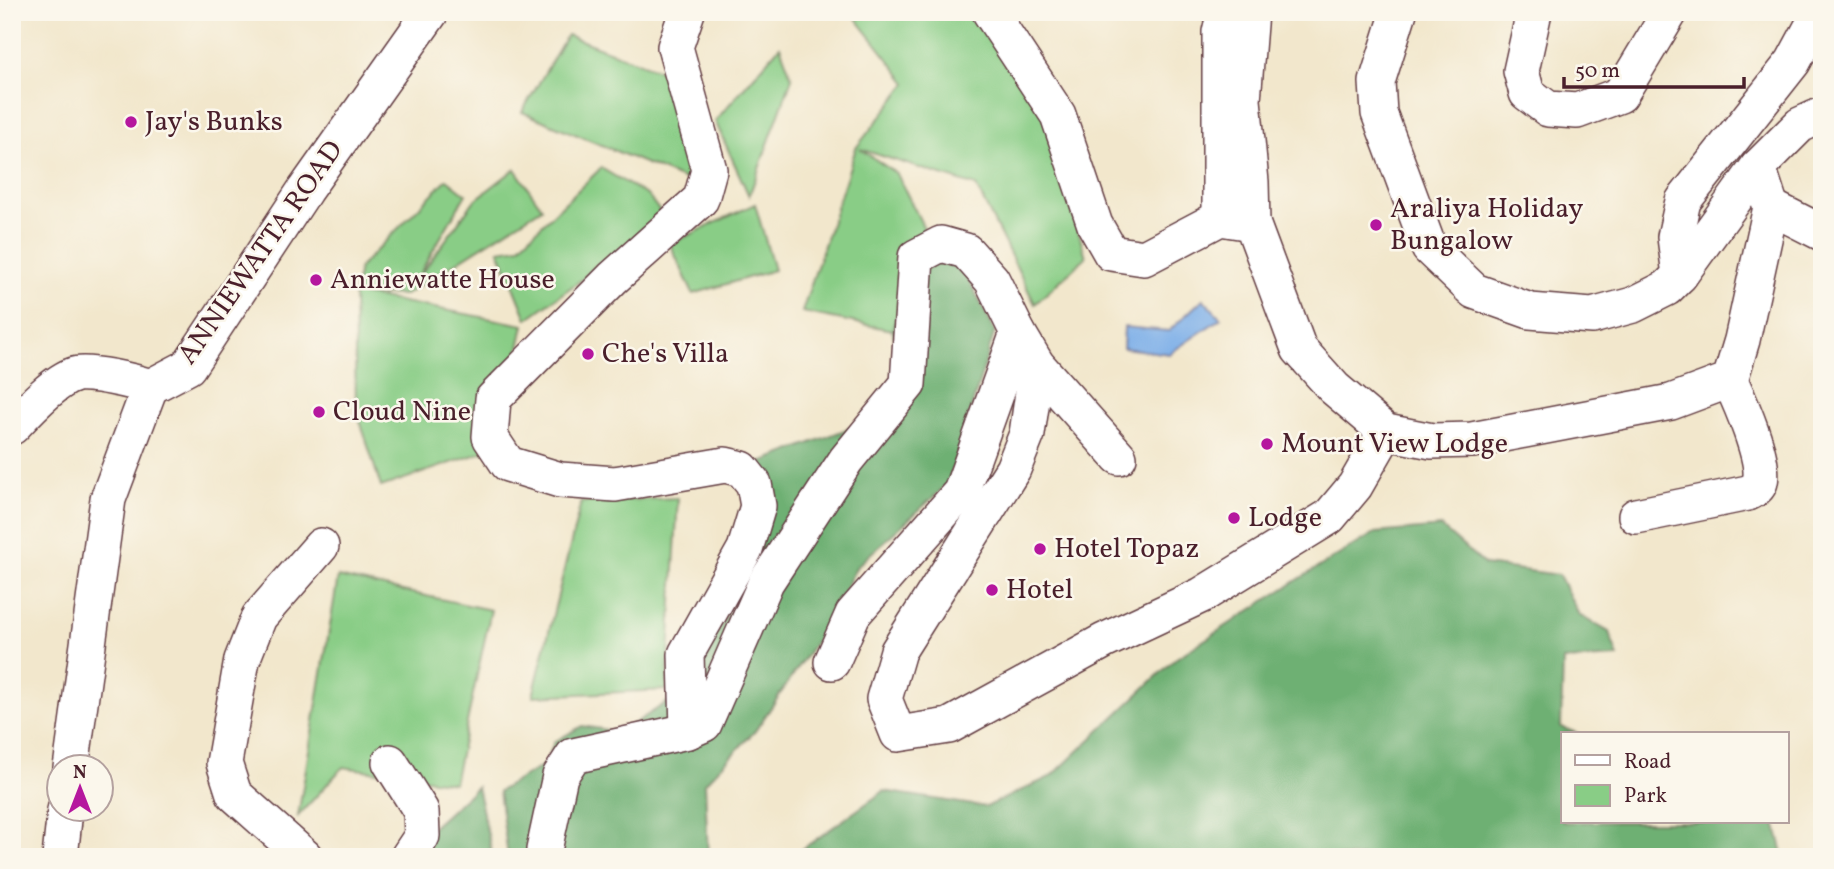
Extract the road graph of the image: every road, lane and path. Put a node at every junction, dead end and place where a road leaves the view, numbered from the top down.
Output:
1 (430, 12) edge
2 (687, 12) edge
3 (990, 12) edge
4 (1225, 12) edge
5 (1250, 12) edge
6 (1398, 12) edge
7 (1534, 12) edge
8 (1670, 12) edge
9 (1820, 12) edge
10 (1822, 115) edge
11 (1758, 167) junction
12 (1771, 207) junction
13 (1236, 220) junction
14 (1822, 233) edge
15 (1680, 275) junction
16 (1018, 333) junction
17 (1037, 365) junction
18 (1730, 380) junction
19 (150, 387) junction
20 (12, 427) edge
21 (1386, 432) junction
22 (1119, 457) dead end
23 (1636, 516) dead end
24 (321, 546) dead end
25 (832, 662) dead end
26 (688, 731) junction
27 (73, 754) edge
28 (390, 762) dead end
29 (64, 824) edge
30 (544, 850) dead end
31 (60, 857) edge
32 (305, 857) edge
33 (408, 857) edge

1 - 19 street, ANNIEWATTA ROAD
2 - 26 street
3 - 13 street
4 - 13 street
5 - 13 street
6 - 15 street
7 - 8 street
9 - 15 street
10 - 11 street
11 - 12 street
11 - 15 street
12 - 14 street
12 - 18 street
13 - 21 street
16 - 17 street
16 - 25 street
16 - 26 street
17 - 21 street
17 - 22 street
18 - 21 street
18 - 23 street
19 - 20 street, ANNIEWATTA ROAD
19 - 27 street
24 - 32 street
26 - 30 street
28 - 33 street
29 - 31 street

